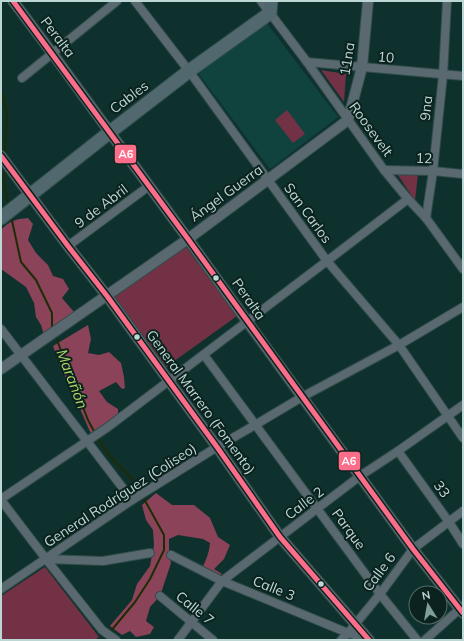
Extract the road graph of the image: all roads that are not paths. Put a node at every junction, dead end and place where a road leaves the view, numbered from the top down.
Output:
1 (13, 1) edge
2 (117, 1) edge
3 (135, 1) edge
4 (261, 1) edge
5 (368, 1) edge
6 (447, 1) edge
7 (270, 7) edge
8 (52, 53) junction
9 (307, 62) junction
10 (362, 68) junction
11 (189, 71) junction
12 (443, 75) junction
13 (463, 76) edge
14 (22, 78) dead end
15 (348, 120) junction
16 (110, 132) junction
17 (1, 156) edge
18 (384, 170) junction
19 (433, 170) junction
20 (463, 174) edge
21 (268, 180) junction
22 (149, 186) junction
23 (30, 195) junction
24 (408, 199) junction
25 (1, 218) edge
26 (426, 218) junction
27 (188, 239) junction
28 (68, 246) junction
29 (327, 261) junction
30 (463, 269) edge
31 (107, 296) junction
32 (463, 307) edge
33 (247, 321) junction
34 (1, 330) edge
35 (399, 345) junction
36 (21, 355) junction
37 (204, 355) junction
38 (1, 369) edge
39 (168, 381) junction
40 (302, 397) junction
41 (463, 405) edge
42 (448, 415) junction
43 (255, 425) junction
44 (463, 438) edge
45 (87, 441) junction
46 (217, 447) junction
47 (398, 451) junction
48 (360, 476) junction
49 (1, 500) edge
50 (132, 500) junction
51 (318, 509) junction
52 (463, 511) edge
53 (449, 522) junction
54 (280, 537) junction
55 (463, 544) edge
56 (413, 549) junction
57 (150, 553) dead end
58 (171, 555) dead end
59 (46, 559) junction
60 (222, 581) junction
61 (1, 589) edge
62 (380, 594) junction
63 (160, 596) dead end
64 (462, 609) edge
65 (191, 621) junction
66 (356, 624) junction
67 (348, 633) junction
68 (115, 639) edge
69 (178, 640) edge
70 (213, 640) edge
71 (341, 640) edge
72 (369, 640) edge
73 (417, 640) edge
74 (425, 640) edge

1 - 8 street, Peralta
2 - 8 street
3 - 11 street, San Carlos
4 - 7 street, Roosevelt
5 - 10 street, 11na
6 - 12 street, 9na
7 - 9 street, Roosevelt
7 - 11 main road, Cables
8 - 14 street
8 - 16 street, Peralta
9 - 10 street, 10
9 - 15 street, Roosevelt
10 - 12 street, 10
10 - 15 street, 11na
11 - 16 main road, Cables
11 - 21 street, San Carlos
12 - 13 street, 10
12 - 19 street, 9na
15 - 18 street, Roosevelt
15 - 21 street, Ángel Guerra
16 - 22 street, Peralta
16 - 23 main road, Cables
17 - 23 street, General Marrero (Fomento)
18 - 19 street, 12
18 - 24 street, Roosevelt
19 - 20 street, 12
19 - 26 street, 9na
21 - 27 street, Ángel Guerra
21 - 29 street, San Carlos
22 - 27 street, Peralta
22 - 28 street, 9 de Abril
23 - 25 main road, Cables
23 - 28 street, General Marrero (Fomento)
24 - 26 street, Roosevelt
24 - 29 street
26 - 30 street, Roosevelt
27 - 31 street, Ángel Guerra
27 - 33 street, Peralta
28 - 31 street, General Marrero (Fomento)
29 - 33 street
29 - 35 street, San Carlos
31 - 36 street, Ángel Guerra
31 - 39 street, General Marrero (Fomento)
32 - 35 street, General Rodríguez (Coliseo)
33 - 37 street
33 - 40 street, Peralta
34 - 36 street
35 - 40 street, General Rodríguez (Coliseo)
35 - 42 street, San Carlos
36 - 38 street, Ángel Guerra
36 - 45 street
37 - 39 street
37 - 43 street, Parque
39 - 45 street
39 - 46 street, General Marrero (Fomento)
40 - 43 street, General Rodríguez (Coliseo)
40 - 48 street, Peralta
41 - 42 street, Calle 2
42 - 44 street, San Carlos
42 - 47 street, Calle 2
43 - 46 street, General Rodríguez (Coliseo)
43 - 51 street, Parque
45 - 49 street
45 - 50 street
46 - 50 street, General Rodríguez (Coliseo)
46 - 54 street, General Marrero (Fomento)
47 - 48 street, Calle 2
47 - 53 street, 33
48 - 51 street, Calle 2
48 - 56 street, Peralta
49 - 59 street
50 - 59 street, General Rodríguez (Coliseo)
51 - 54 street, Calle 2
51 - 62 street, Parque
52 - 53 street, Calle 6
53 - 55 street, 33
53 - 56 street, Calle 6
54 - 60 street, Calle 2
54 - 66 street, General Marrero (Fomento)
56 - 62 street, Calle 6
56 - 64 street, Peralta
57 - 59 street
58 - 60 street, Calle 3
59 - 61 street, General Rodríguez (Coliseo)
59 - 68 street
60 - 65 street, Calle 2
60 - 67 street, Calle 3
62 - 66 street, Calle 6
62 - 73 street, Parque
63 - 65 street, Calle 7
64 - 74 street
65 - 69 street, Calle 2
65 - 70 street, Calle 7
66 - 67 street, Calle 6
66 - 72 street, General Marrero (Fomento)
67 - 71 street, Calle 6
67 - 72 street, Calle 3

